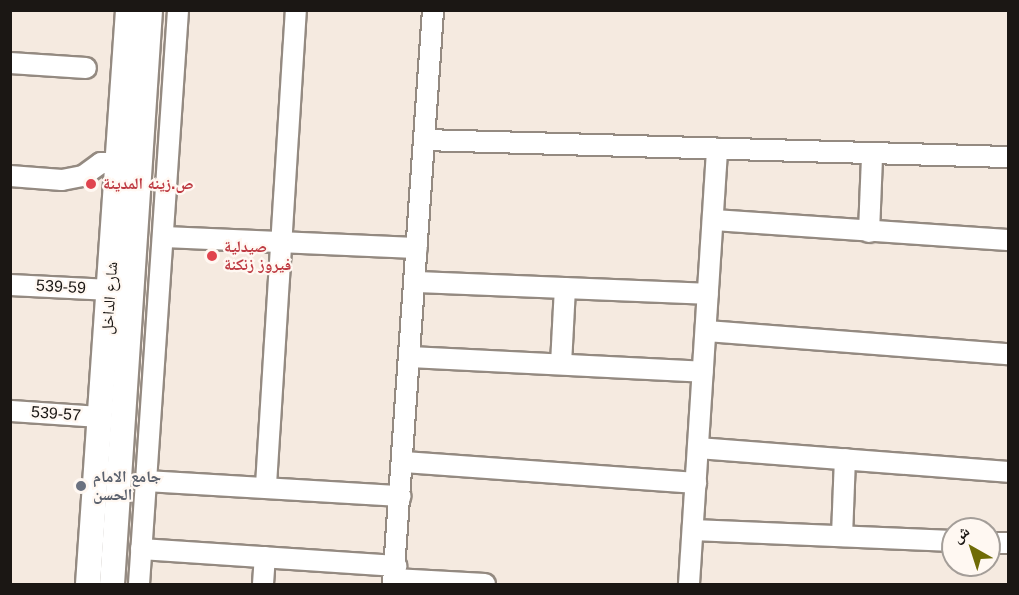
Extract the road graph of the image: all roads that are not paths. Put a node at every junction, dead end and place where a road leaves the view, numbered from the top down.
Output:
1 (128, 10) edge
2 (150, 10) edge
3 (178, 10) edge
4 (296, 10) edge
5 (433, 10) edge
6 (10, 63) edge
7 (86, 68) dead end
8 (424, 140) junction
9 (717, 149) junction
10 (872, 156) junction
11 (1008, 157) edge
12 (130, 165) junction
13 (167, 169) junction
14 (10, 176) edge
15 (713, 220) junction
16 (869, 231) junction
17 (163, 237) junction
18 (283, 239) junction
19 (1008, 240) edge
20 (417, 248) junction
21 (415, 282) junction
22 (10, 285) edge
23 (565, 288) junction
24 (111, 290) junction
25 (708, 294) junction
26 (707, 331) junction
27 (1008, 354) edge
28 (410, 357) junction
29 (561, 364) junction
30 (703, 372) junction
31 (10, 411) edge
32 (101, 417) junction
33 (698, 448) junction
34 (845, 459) junction
35 (404, 462) junction
36 (1008, 472) edge
37 (146, 481) junction
38 (696, 483) junction
39 (266, 485) junction
40 (401, 496) junction
41 (693, 530) junction
42 (842, 536) junction
43 (941, 540) edge
44 (141, 549) junction
45 (265, 557) junction
46 (394, 576) edge
47 (88, 585) edge
48 (112, 585) edge
49 (139, 585) edge
50 (263, 585) edge
51 (484, 585) edge
52 (689, 585) edge

1 - 12 main road, شارع الداخل
2 - 12 main road, شارع الداخل
3 - 13 street
4 - 18 street
5 - 8 street
6 - 7 street
8 - 9 street
8 - 20 street
9 - 10 street
9 - 15 street
10 - 11 street
10 - 16 street
12 - 13 street
12 - 14 street
12 - 24 main road, شارع الداخل
12 - 48 main road, شارع الداخل
13 - 17 street
15 - 16 street
15 - 25 street
16 - 19 street
17 - 18 street
17 - 37 street
18 - 20 street
18 - 39 street
20 - 21 street
21 - 23 street
21 - 28 street
22 - 24 street, 539-59
23 - 25 street
23 - 29 street
24 - 32 main road, شارع الداخل
25 - 26 street
26 - 27 street
26 - 30 street
28 - 29 street
28 - 35 street
29 - 30 street
30 - 33 street
31 - 32 street, 539-57
32 - 47 main road, شارع الداخل
33 - 34 street
33 - 38 street
34 - 36 street
34 - 42 street
35 - 38 street
35 - 40 street
37 - 39 street
37 - 44 street
38 - 41 street
39 - 40 street
40 - 46 street
41 - 42 street
41 - 52 street
42 - 43 street
44 - 45 street
44 - 49 street
45 - 46 street
45 - 50 street
46 - 51 street

